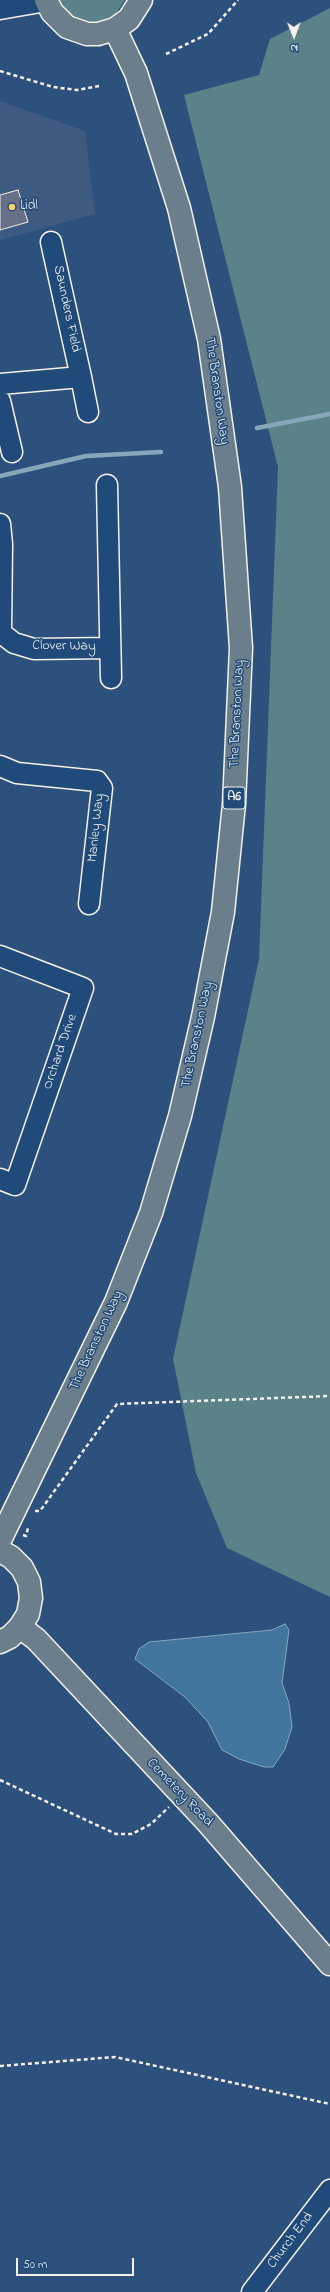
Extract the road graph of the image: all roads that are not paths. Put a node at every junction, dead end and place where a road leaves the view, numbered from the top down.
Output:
1 (46, 0) edge
2 (140, 0) edge
3 (0, 9) edge
4 (115, 29) junction
5 (51, 242) dead end
6 (81, 377) junction
7 (0, 384) edge
8 (0, 401) edge
9 (88, 412) dead end
10 (12, 452) dead end
11 (107, 486) dead end
12 (0, 524) edge
13 (1, 632) edge
14 (109, 648) junction
15 (111, 678) dead end
16 (0, 766) edge
17 (89, 904) dead end
18 (0, 956) edge
19 (0, 1179) edge
20 (1, 1541) edge
21 (20, 1627) junction
22 (0, 1642) edge
23 (330, 1964) edge
24 (327, 2199) edge
25 (252, 2292) edge

1 - 3 street
1 - 4 main road
2 - 4 main road
4 - 20 main road, The Branston Way / A6
5 - 6 street, Saunders Field
6 - 7 street
6 - 9 street, Saunders Field
8 - 10 street
11 - 14 street
12 - 13 street
13 - 14 street, Clover Way
14 - 15 street
16 - 17 street, Manley Way
18 - 19 street, Orchard Drive
20 - 21 main road
21 - 22 main road
21 - 23 main road, Cemetery Road
24 - 25 street, Church End

